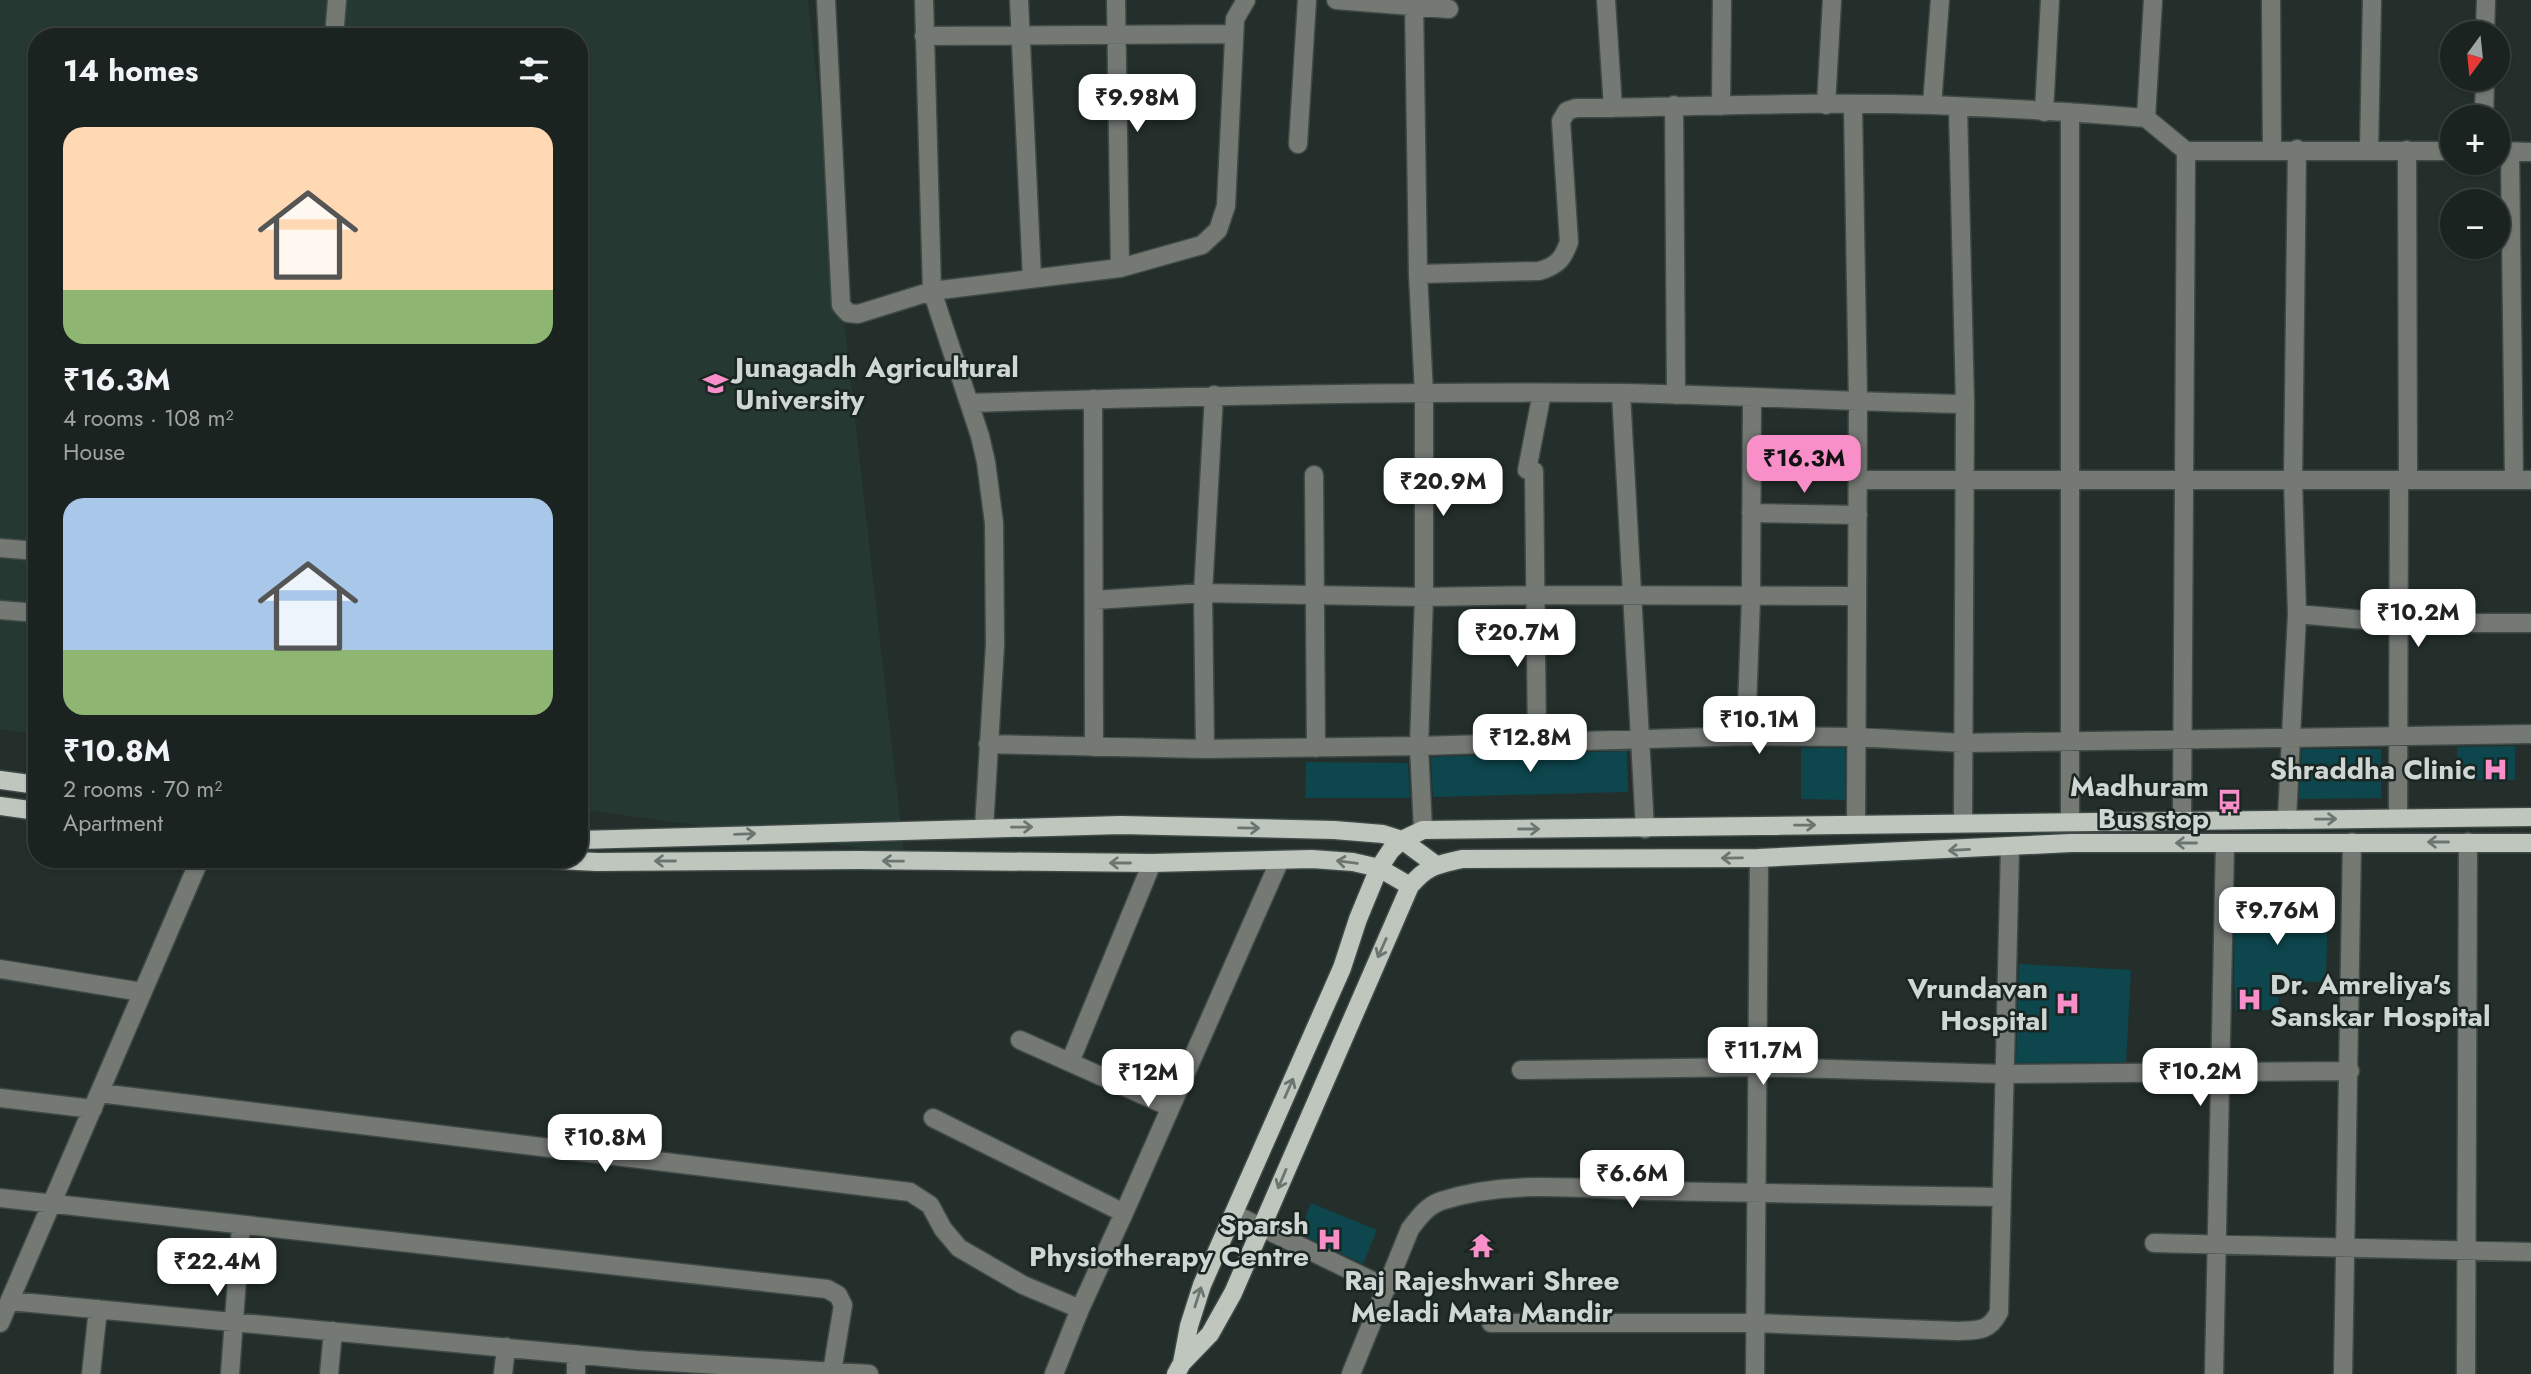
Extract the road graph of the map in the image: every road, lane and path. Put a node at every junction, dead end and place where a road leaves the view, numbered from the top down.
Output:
1 (337, 0) edge
2 (826, 0) edge
3 (924, 0) edge
4 (1019, 0) edge
5 (1116, 0) edge
6 (1246, 0) edge
7 (1307, 0) edge
8 (1336, 0) edge
9 (1606, 0) edge
10 (1722, 0) edge
11 (1832, 0) edge
12 (1940, 0) edge
13 (2050, 0) edge
14 (2153, 0) edge
15 (2271, 0) edge
16 (2372, 0) edge
17 (2486, 0) edge
18 (1414, 3) edge
19 (1449, 9) dead end
20 (2486, 21) edge
21 (335, 28) edge
22 (1020, 34) junction
23 (1233, 34) junction
24 (924, 36) junction
25 (1117, 36) junction
26 (1674, 105) junction
27 (1826, 105) junction
28 (1932, 105) junction
29 (1721, 106) junction
30 (1853, 106) junction
31 (1958, 107) junction
32 (1613, 108) junction
33 (2044, 112) junction
34 (2070, 112) junction
35 (2146, 118) junction
36 (1297, 144) dead end
37 (2272, 149) junction
38 (2297, 149) junction
39 (2186, 150) junction
40 (2369, 150) junction
41 (2407, 150) junction
42 (2440, 151) edge
43 (2510, 151) edge
44 (2531, 152) edge
45 (2505, 175) edge
46 (1120, 268) junction
47 (1418, 274) junction
48 (1032, 278) junction
49 (934, 297) junction
50 (1542, 393) junction
51 (1621, 393) junction
52 (1424, 394) junction
53 (1214, 395) junction
54 (1676, 395) junction
55 (1752, 398) junction
56 (1094, 399) junction
57 (970, 403) junction
58 (1858, 403) junction
59 (1965, 404) junction
60 (1314, 475) dead end
61 (1858, 480) junction
62 (2071, 480) junction
63 (2182, 480) junction
64 (2293, 480) junction
65 (2403, 480) junction
66 (2522, 480) edge
67 (1963, 481) junction
68 (1751, 513) junction
69 (1858, 515) junction
70 (0, 548) edge
71 (28, 550) edge
72 (1203, 593) junction
73 (1536, 595) junction
74 (1633, 596) junction
75 (1857, 596) junction
76 (1316, 597) junction
77 (1424, 597) junction
78 (1751, 597) junction
79 (1094, 600) junction
80 (0, 610) edge
81 (28, 612) edge
82 (2297, 614) junction
83 (2399, 622) junction
84 (2531, 623) edge
85 (2531, 734) edge
86 (1746, 736) junction
87 (2399, 736) junction
88 (1857, 737) junction
89 (2291, 738) junction
90 (1640, 739) junction
91 (2183, 739) junction
92 (2071, 741) junction
93 (1537, 743) junction
94 (1963, 743) junction
95 (988, 744) junction
96 (1419, 746) junction
97 (1094, 747) junction
98 (1316, 748) junction
99 (1205, 749) junction
100 (0, 780) edge
101 (28, 784) edge
102 (0, 806) edge
103 (28, 810) edge
104 (2531, 817) edge
105 (2398, 818) junction
106 (2287, 819) junction
107 (2182, 820) junction
108 (2070, 822) junction
109 (1963, 823) junction
110 (1856, 824) junction
111 (984, 828) junction
112 (1645, 829) junction
113 (1423, 831) junction
114 (588, 840) edge
115 (1402, 840) junction
116 (2352, 842) junction
117 (2468, 842) junction
118 (2225, 843) junction
119 (2531, 843) edge
120 (2010, 847) junction
121 (1759, 858) junction
122 (1280, 860) junction
123 (588, 862) edge
124 (1152, 863) junction
125 (1436, 865) junction
126 (196, 868) edge
127 (1379, 868) junction
128 (1410, 886) junction
129 (0, 969) edge
130 (142, 992) junction
131 (1020, 1040) dead end
132 (1070, 1062) junction
133 (1756, 1067) junction
134 (1521, 1070) dead end
135 (2350, 1071) junction
136 (2220, 1072) junction
137 (2005, 1074) junction
138 (0, 1098) edge
139 (96, 1101) junction
140 (1170, 1107) junction
141 (933, 1118) dead end
142 (1755, 1192) junction
143 (2002, 1197) junction
144 (0, 1198) edge
145 (51, 1204) junction
146 (1124, 1213) junction
147 (1234, 1214) junction
148 (241, 1225) junction
149 (1261, 1227) junction
150 (2154, 1243) dead end
151 (2217, 1245) junction
152 (2346, 1249) junction
153 (2466, 1252) junction
154 (2531, 1252) edge
155 (1387, 1288) junction
156 (10, 1301) junction
157 (1080, 1308) junction
158 (98, 1309) junction
159 (234, 1322) junction
160 (0, 1323) edge
161 (1491, 1323) dead end
162 (1755, 1323) junction
163 (332, 1331) junction
164 (506, 1347) junction
165 (576, 1354) junction
166 (636, 1367) edge
167 (1179, 1368) edge
168 (831, 1372) junction
169 (91, 1374) edge
170 (230, 1374) edge
171 (329, 1374) edge
172 (503, 1374) edge
173 (576, 1374) edge
174 (869, 1374) edge
175 (1054, 1374) edge
176 (1351, 1374) edge
177 (1755, 1374) edge
178 (2214, 1374) edge
179 (2343, 1374) edge
180 (2466, 1374) edge

1 - 21 street
2 - 49 street
3 - 24 street
4 - 22 street
5 - 25 street
6 - 23 street
7 - 36 street
8 - 18 street
9 - 32 street
10 - 29 street
11 - 27 street
12 - 28 street
13 - 33 street
14 - 35 street
15 - 37 street
16 - 40 street
17 - 20 street
18 - 19 street
18 - 47 street
22 - 24 street
22 - 25 street
22 - 48 street
23 - 25 street
23 - 46 street
24 - 49 street
25 - 46 street
26 - 29 street
26 - 32 street
26 - 54 street
27 - 29 street
27 - 30 street
28 - 30 street
28 - 31 street
30 - 58 street
31 - 33 street
31 - 59 street
32 - 47 street
33 - 34 street
34 - 35 street
34 - 62 street
35 - 39 street
37 - 38 street
37 - 39 street
38 - 40 street
38 - 64 street
39 - 63 street
40 - 41 street
41 - 42 street
41 - 65 street
43 - 44 street
45 - 66 street
46 - 48 street
47 - 52 street
48 - 49 street
49 - 57 street
50 - 51 street
50 - 52 street
50 - 73 street
51 - 54 street
51 - 74 street
52 - 53 street
52 - 77 street
53 - 56 street
53 - 72 street
54 - 55 street
55 - 58 street
55 - 68 street
56 - 57 street
56 - 79 street
57 - 95 street
58 - 59 street
58 - 61 street
59 - 67 street
60 - 76 street
61 - 67 street
61 - 69 street
62 - 63 street
62 - 67 street
62 - 92 street
63 - 64 street
63 - 91 street
64 - 65 street
64 - 82 street
65 - 66 street
65 - 83 street
67 - 94 street
68 - 69 street
68 - 78 street
69 - 75 street
70 - 71 street
72 - 76 street
72 - 79 street
72 - 99 street
73 - 74 street
73 - 77 street
73 - 93 street
74 - 78 street
74 - 90 street
75 - 78 street
75 - 88 street
76 - 77 street
76 - 98 street
77 - 96 street
78 - 86 street
79 - 97 street
80 - 81 street
82 - 83 street
82 - 89 street
83 - 84 street
83 - 87 street
85 - 87 street
86 - 88 street
86 - 90 street
87 - 89 street
87 - 105 street
88 - 94 street
88 - 110 street
89 - 91 street
89 - 106 street
90 - 93 street
90 - 112 street
91 - 92 street
91 - 107 street
92 - 94 street
92 - 108 street
93 - 96 street
94 - 109 street
95 - 97 street
95 - 111 street
96 - 98 street
96 - 113 street
97 - 99 street
98 - 99 street
100 - 101 main road
102 - 103 main road
104 - 105 main road
106 -> 105 main road
106 - 107 main road
107 - 108 main road
108 - 109 main road
109 - 110 main road
112 -> 110 main road
114 -> 111 main road
111 -> 115 main road
113 -> 112 main road
113 - 115 main road
115 - 125 main road
115 - 127 main road
117 -> 116 main road
116 - 118 main road
116 - 135 street
117 - 119 main road
117 - 153 street
118 -> 120 main road
118 - 136 street
120 -> 121 main road
120 - 137 street
121 -> 125 main road
121 - 133 street
122 - 124 main road
127 -> 122 main road
122 - 140 street
124 -> 123 main road
124 - 132 street
125 - 128 main road
126 - 130 street
127 - 128 main road
147 -> 127 main road
128 -> 149 main road
129 - 130 street
130 - 139 street
131 - 132 street
132 - 140 street
133 - 134 street
133 - 137 street
133 - 142 street
135 - 136 street
135 - 152 street
136 - 137 street
136 - 151 street
137 - 143 street
138 - 139 street
139 - 145 street
139 - 157 street
140 - 146 street
141 - 146 street
142 - 143 street
142 - 155 street
142 - 162 street
143 - 162 street
144 - 145 street
145 - 148 street
145 - 156 street
146 - 157 street
147 - 149 street
167 -> 147 main road
148 - 159 street
148 - 168 street
149 - 155 street
149 - 167 main road
150 - 151 street
151 - 152 street
151 - 178 street
152 - 153 street
152 - 179 street
153 - 154 street
153 - 180 street
155 - 176 street
156 - 158 street
156 - 160 street
157 - 175 street
158 - 159 street
158 - 169 street
159 - 163 street
159 - 170 street
161 - 162 street
162 - 177 street
163 - 164 street
163 - 171 street
164 - 165 street
164 - 172 street
165 - 166 street
165 - 173 street
166 - 168 street
168 - 174 street

